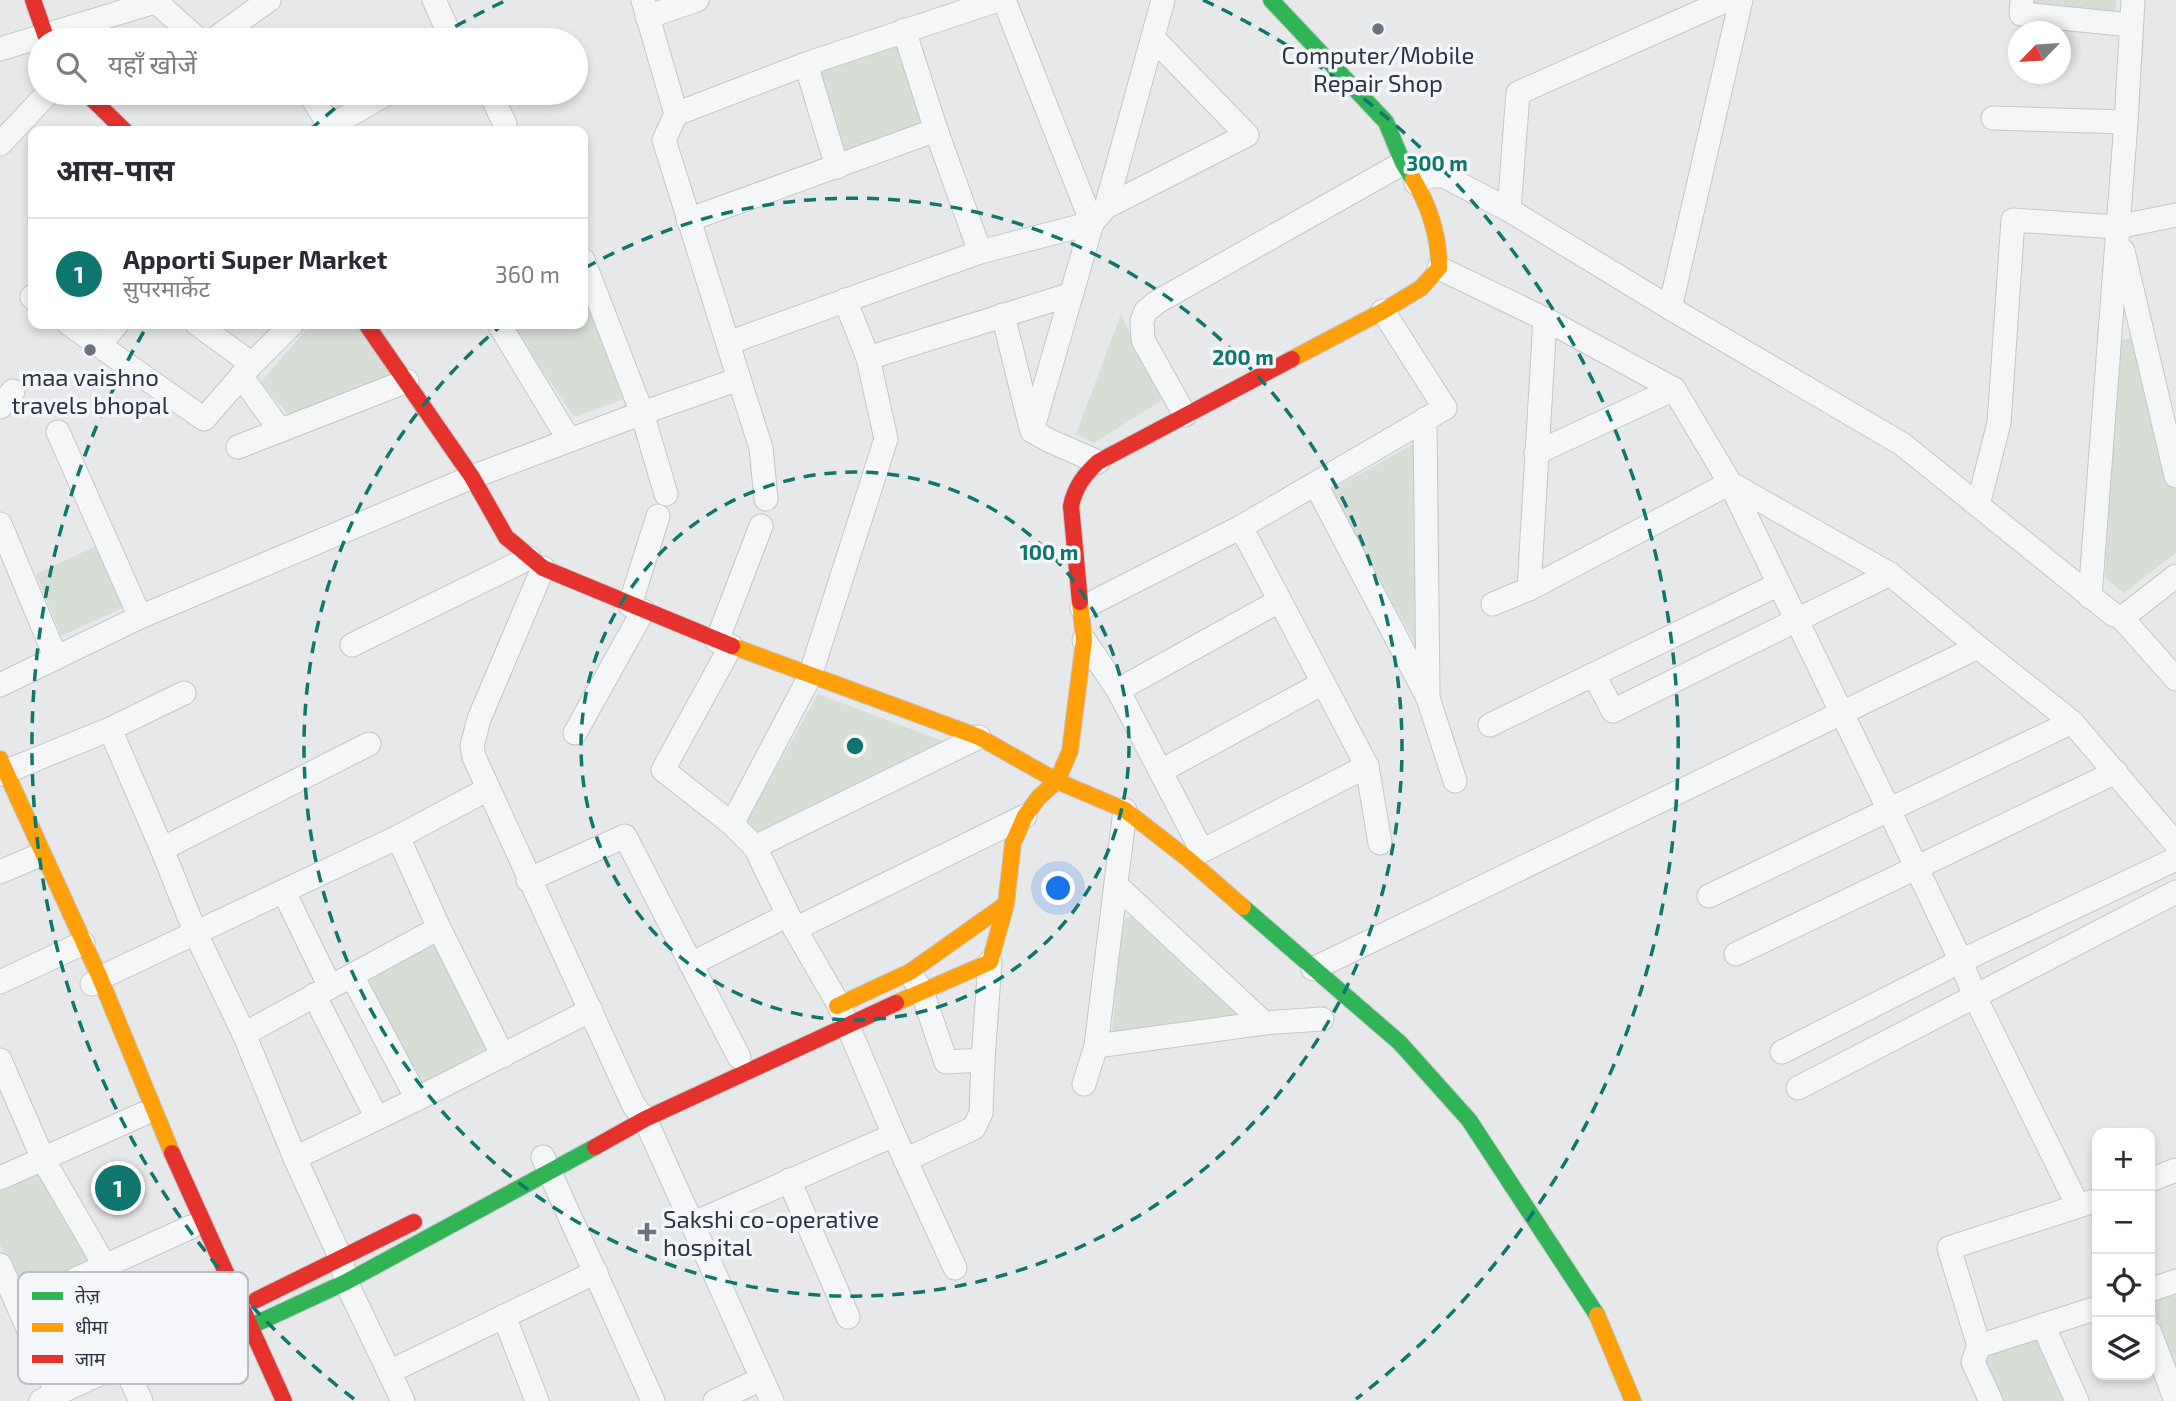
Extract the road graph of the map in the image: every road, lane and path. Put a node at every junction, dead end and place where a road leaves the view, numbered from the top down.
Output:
1 (33, 0) edge
2 (270, 0) edge
3 (434, 0) edge
4 (697, 0) edge
5 (998, 0) edge
6 (1004, 0) edge
7 (1163, 0) edge
8 (1727, 0) edge
9 (1741, 0) edge
10 (2022, 0) edge
11 (2133, 0) edge
12 (159, 1) edge
13 (1281, 3) edge
14 (645, 8) edge
15 (2131, 25) junction
16 (43, 28) edge
17 (77, 28) edge
18 (187, 28) edge
19 (230, 28) edge
20 (447, 28) edge
21 (904, 30) junction
22 (1153, 38) junction
23 (28, 42) edge
24 (0, 49) edge
25 (806, 64) junction
26 (37, 105) edge
27 (98, 105) edge
28 (315, 105) edge
29 (367, 105) edge
30 (496, 105) edge
31 (676, 114) junction
32 (1993, 118) dead end
33 (2126, 122) junction
34 (120, 126) edge
35 (325, 126) edge
36 (331, 126) edge
37 (505, 126) edge
38 (936, 130) junction
39 (0, 144) edge
40 (1403, 163) junction
41 (837, 167) junction
42 (1416, 183) junction
43 (1509, 210) junction
44 (1099, 215) junction
45 (2176, 215) edge
46 (688, 219) junction
47 (2117, 227) junction
48 (980, 251) junction
49 (1439, 268) junction
50 (588, 273) edge
51 (1072, 294) junction
52 (845, 300) junction
53 (1670, 308) junction
54 (1383, 312) junction
55 (1003, 315) junction
56 (1545, 319) junction
57 (76, 329) edge
58 (113, 329) edge
59 (204, 329) edge
60 (287, 329) edge
61 (370, 329) edge
62 (502, 329) edge
63 (728, 343) junction
64 (99, 345) junction
65 (868, 358) junction
66 (247, 370) junction
67 (739, 379) junction
68 (407, 381) junction
69 (1674, 389) junction
70 (642, 413) junction
71 (1185, 415) junction
72 (1425, 419) junction
73 (280, 430) junction
74 (1032, 431) junction
75 (58, 432) dead end
76 (569, 440) junction
77 (238, 447) dead end
78 (1536, 453) junction
79 (1098, 462) junction
80 (2176, 476) edge
81 (472, 477) junction
82 (1730, 483) junction
83 (1316, 485) junction
84 (666, 494) dead end
85 (766, 499) dead end
86 (1978, 505) junction
87 (658, 516) dead end
88 (0, 524) edge
89 (761, 526) dead end
90 (1241, 527) junction
91 (536, 563) junction
92 (1890, 573) junction
93 (2176, 576) edge
94 (1779, 584) junction
95 (1529, 589) junction
96 (2090, 597) junction
97 (1279, 601) junction
98 (1493, 604) dead end
99 (637, 608) junction
100 (1082, 608) junction
101 (140, 617) junction
102 (2121, 617) junction
103 (1796, 621) junction
104 (1084, 640) junction
105 (724, 644) junction
106 (352, 645) dead end
107 (1978, 647) junction
108 (56, 658) junction
109 (1594, 675) junction
110 (810, 676) junction
111 (2176, 678) edge
112 (1324, 683) junction
113 (0, 685) edge
114 (1118, 690) junction
115 (184, 693) dead end
116 (1428, 698) junction
117 (1843, 714) junction
118 (2072, 722) junction
119 (1490, 725) dead end
120 (110, 729) junction
121 (576, 733) dead end
122 (979, 737) junction
123 (369, 744) dead end
124 (1367, 766) junction
125 (1, 770) edge
126 (1161, 771) junction
127 (2116, 772) junction
128 (1057, 781) junction
129 (1455, 781) dead end
130 (488, 789) junction
131 (1125, 810) junction
132 (1889, 810) junction
133 (1025, 816) junction
134 (732, 824) junction
135 (398, 837) junction
136 (1380, 843) dead end
137 (2176, 844) edge
138 (755, 847) junction
139 (162, 849) junction
140 (1195, 855) junction
141 (35, 857) junction
142 (2176, 859) edge
143 (1917, 868) junction
144 (0, 872) edge
145 (528, 880) junction
146 (1116, 885) junction
147 (284, 892) junction
148 (2176, 892) edge
149 (1709, 896) dead end
150 (1006, 904) junction
151 (792, 922) junction
152 (439, 928) junction
153 (195, 933) junction
154 (79, 946) junction
155 (1736, 954) dead end
156 (990, 961) junction
157 (1961, 961) junction
158 (691, 964) junction
159 (1313, 969) junction
160 (352, 976) junction
161 (96, 981) junction
162 (0, 982) edge
163 (916, 982) junction
164 (322, 991) junction
165 (1975, 997) junction
166 (591, 1010) junction
167 (839, 1013) junction
168 (1322, 1019) dead end
169 (1264, 1023) junction
170 (244, 1034) junction
171 (1096, 1046) junction
172 (1782, 1052) dead end
173 (503, 1056) junction
174 (739, 1057) dead end
175 (983, 1060) junction
176 (1, 1066) edge
177 (1084, 1084) dead end
178 (1798, 1088) dead end
179 (417, 1099) junction
180 (644, 1108) junction
181 (143, 1114) junction
182 (377, 1118) junction
183 (894, 1135) junction
184 (295, 1158) junction
185 (43, 1159) junction
186 (905, 1160) junction
187 (541, 1165) junction
188 (2176, 1170) edge
189 (0, 1178) edge
190 (2155, 1178) edge
191 (789, 1180) junction
192 (2088, 1203) edge
193 (424, 1217) dead end
194 (692, 1224) junction
195 (191, 1227) junction
196 (341, 1259) junction
197 (0, 1265) edge
198 (105, 1266) junction
199 (955, 1268) dead end
200 (92, 1272) edge
201 (209, 1272) edge
202 (226, 1272) edge
203 (596, 1272) junction
204 (2176, 1281) edge
205 (346, 1282) junction
206 (2155, 1288) edge
207 (18, 1303) edge
208 (248, 1304) edge
209 (2092, 1310) edge
210 (504, 1315) junction
211 (848, 1317) dead end
212 (2042, 1325) junction
213 (248, 1332) edge
214 (248, 1344) edge
215 (1979, 1346) junction
216 (2155, 1346) edge
217 (389, 1372) junction
218 (761, 1379) junction
219 (77, 1384) edge
220 (133, 1384) edge
221 (49, 1397) edge
222 (141, 1401) edge
223 (284, 1401) edge
224 (403, 1401) edge
225 (537, 1401) edge
226 (653, 1401) edge
227 (715, 1401) edge
228 (772, 1401) edge
229 (1633, 1401) edge
230 (1991, 1401) edge
231 (2077, 1401) edge
232 (2176, 1401) edge

1 - 16 street
2 - 19 street
3 - 20 street
4 - 14 street
5 - 21 street
6 - 44 street
7 - 22 street
8 - 43 street
9 - 53 street
10 - 15 street
11 - 15 street
12 - 17 street
12 - 18 street
13 - 40 street
14 - 31 street
15 - 33 street
21 - 25 street
21 - 38 street
22 - 44 street
22 - 44 street
23 - 24 street
25 - 31 street
25 - 41 street
26 - 39 street
27 - 34 street
28 - 35 street
29 - 36 street
30 - 37 street
31 - 46 street
32 - 33 street
33 - 47 street
38 - 41 street
38 - 48 street
40 - 42 street
40 - 71 street
41 - 46 street
42 - 43 street
42 - 49 street
43 - 53 street
44 - 48 street
44 - 51 street
45 - 47 street
46 - 63 street
47 - 80 street
47 - 86 street
47 - 96 street
48 - 52 street
49 - 54 street
49 - 56 street
50 - 70 street
51 - 55 street
51 - 74 street
52 - 63 street
52 - 65 street
53 - 86 street
54 - 71 street
54 - 72 street
55 - 65 street
55 - 74 street
56 - 69 street
56 - 78 street
57 - 64 street
58 - 64 street
59 - 66 street
60 - 66 street
61 - 68 street
62 - 76 street
63 - 67 street
64 - 66 street
65 - 110 street
66 - 73 street
67 - 70 street
67 - 85 street
68 - 73 street
68 - 81 street
69 - 78 street
69 - 82 street
70 - 76 street
70 - 84 street
71 - 79 street
72 - 83 street
72 - 116 street
73 - 77 street
74 - 79 street
75 - 101 street
76 - 81 street
78 - 95 street
79 - 100 street
81 - 91 street
81 - 101 street
82 - 92 street
82 - 94 street
82 - 95 street
83 - 90 street
83 - 116 street
86 - 96 street
87 - 99 street
88 - 108 street
89 - 105 street
90 - 97 street
90 - 100 street
91 - 99 street
91 - 106 street
91 - 130 street
92 - 103 street
92 - 107 street
93 - 102 street
94 - 103 street
94 - 109 street
95 - 98 street
96 - 102 street
97 - 112 street
97 - 114 street
99 - 105 street
99 - 121 street
100 - 104 street
101 - 108 street
102 - 111 street
103 - 109 street
103 - 117 street
104 - 114 street
104 - 128 street
105 - 110 street
105 - 134 street
107 - 117 street
107 - 118 street
108 - 113 street
109 - 119 street
110 - 122 street
110 - 134 street
112 - 124 street
112 - 126 street
114 - 126 street
115 - 120 street
116 - 129 street
117 - 132 street
117 - 159 street
118 - 127 street
118 - 132 street
120 - 125 street
120 - 139 street
122 - 128 street
122 - 138 street
123 - 139 street
124 - 136 street
124 - 140 street
125 - 141 street
125 - 154 street
126 - 140 street
127 - 137 street
127 - 143 street
128 - 131 street
128 - 133 street
130 - 135 street
130 - 145 street
131 - 140 street
131 - 146 street
132 - 143 street
132 - 149 street
133 - 150 street
133 - 151 street
134 - 138 street
135 - 147 street
135 - 152 street
138 - 151 street
139 - 153 street
140 - 159 street
141 - 144 street
141 - 154 street
142 - 157 street
143 - 155 street
143 - 157 street
145 - 158 street
145 - 166 street
146 - 169 street
146 - 171 street
147 - 153 street
147 - 164 street
148 - 165 street
150 - 156 street
150 - 163 street
151 - 158 street
151 - 167 street
152 - 160 street
152 - 173 street
153 - 161 street
153 - 170 street
154 - 161 street
154 - 162 street
156 - 163 street
156 - 175 street
157 - 165 street
157 - 172 street
158 - 174 street
159 - 229 street
160 - 164 street
160 - 179 street
161 - 181 street
161 - 202 street
163 - 167 street
163 - 167 street
163 - 175 street
164 - 170 street
164 - 182 street
165 - 178 street
165 - 192 street
166 - 173 street
166 - 180 street
167 - 180 street
167 - 183 street
168 - 169 street
169 - 171 street
170 - 184 street
171 - 177 street
173 - 179 street
175 - 186 street
176 - 185 street
179 - 182 street
180 - 187 street
180 - 194 street
181 - 185 street
181 - 195 street
182 - 184 street
183 - 186 street
183 - 191 street
184 - 196 street
185 - 189 street
185 - 198 street
186 - 199 street
187 - 203 street
187 - 205 street
188 - 190 street
191 - 194 street
191 - 211 street
192 - 215 street
193 - 196 street
194 - 218 street
195 - 198 street
195 - 201 street
196 - 205 street
196 - 208 street
197 - 207 street
198 - 200 street
203 - 210 street
203 - 226 street
204 - 206 street
205 - 213 street
205 - 217 street
209 - 212 street
210 - 217 street
210 - 225 street
212 - 215 street
212 - 231 street
214 - 223 street
215 - 230 street
216 - 232 street
217 - 224 street
218 - 227 street
218 - 228 street
219 - 221 street
220 - 222 street

